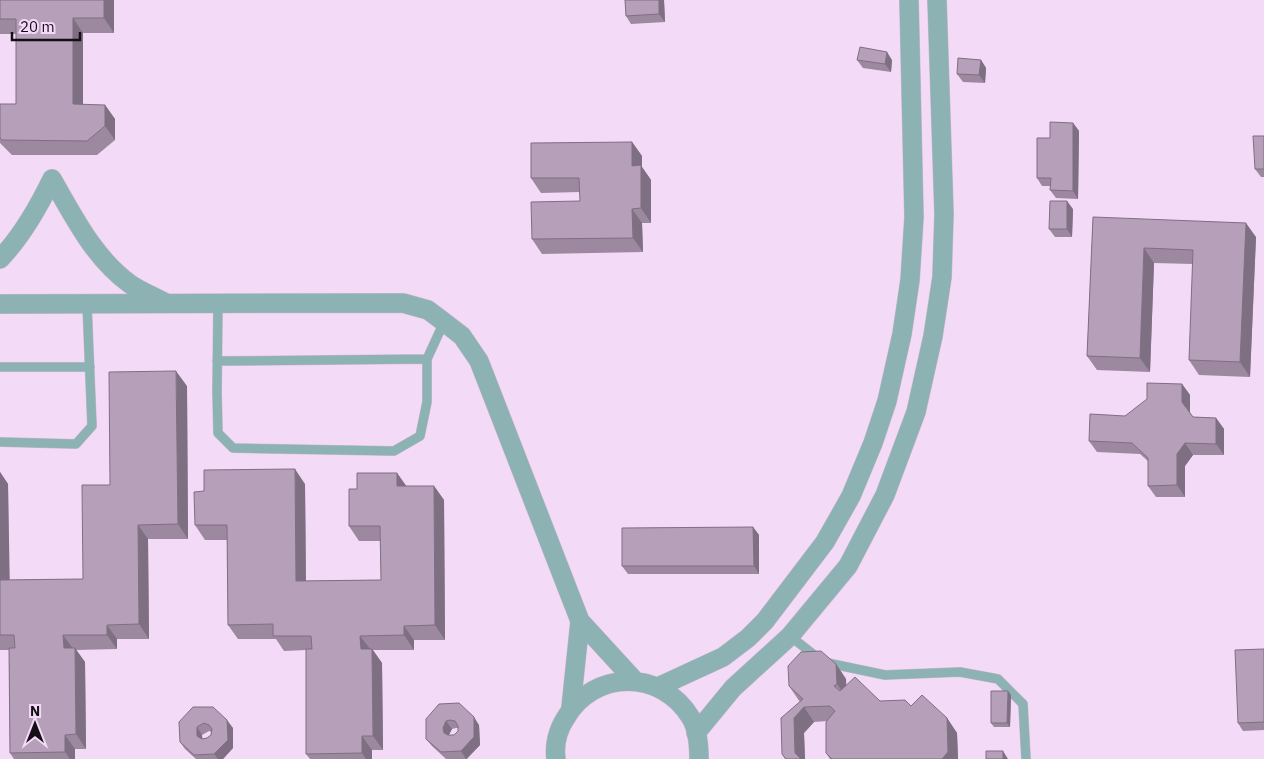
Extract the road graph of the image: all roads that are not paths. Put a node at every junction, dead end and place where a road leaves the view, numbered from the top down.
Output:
1 (909, 0) edge
2 (937, 0) edge
3 (0, 260) edge
4 (168, 303) junction
5 (218, 303) junction
6 (0, 304) edge
7 (88, 304) junction
8 (444, 322) junction
9 (426, 359) junction
10 (217, 361) junction
11 (0, 367) edge
12 (90, 367) junction
13 (0, 442) edge
14 (580, 621) junction
15 (790, 636) junction
16 (635, 681) junction
17 (658, 687) junction
18 (571, 707) junction
19 (696, 733) junction
20 (556, 759) edge
21 (698, 759) edge
22 (1026, 759) edge

1 - 17 street
2 - 15 street
3 - 4 street
4 - 5 street
4 - 7 street
5 - 8 street
5 - 10 lane
6 - 7 street
7 - 12 lane
8 - 9 lane
8 - 14 street
9 - 10 lane
9 - 10 lane
11 - 12 lane
12 - 13 lane
14 - 16 street
14 - 18 street
15 - 19 street
15 - 22 lane
16 - 17 street
16 - 18 street
17 - 19 street
18 - 20 street
19 - 21 street

